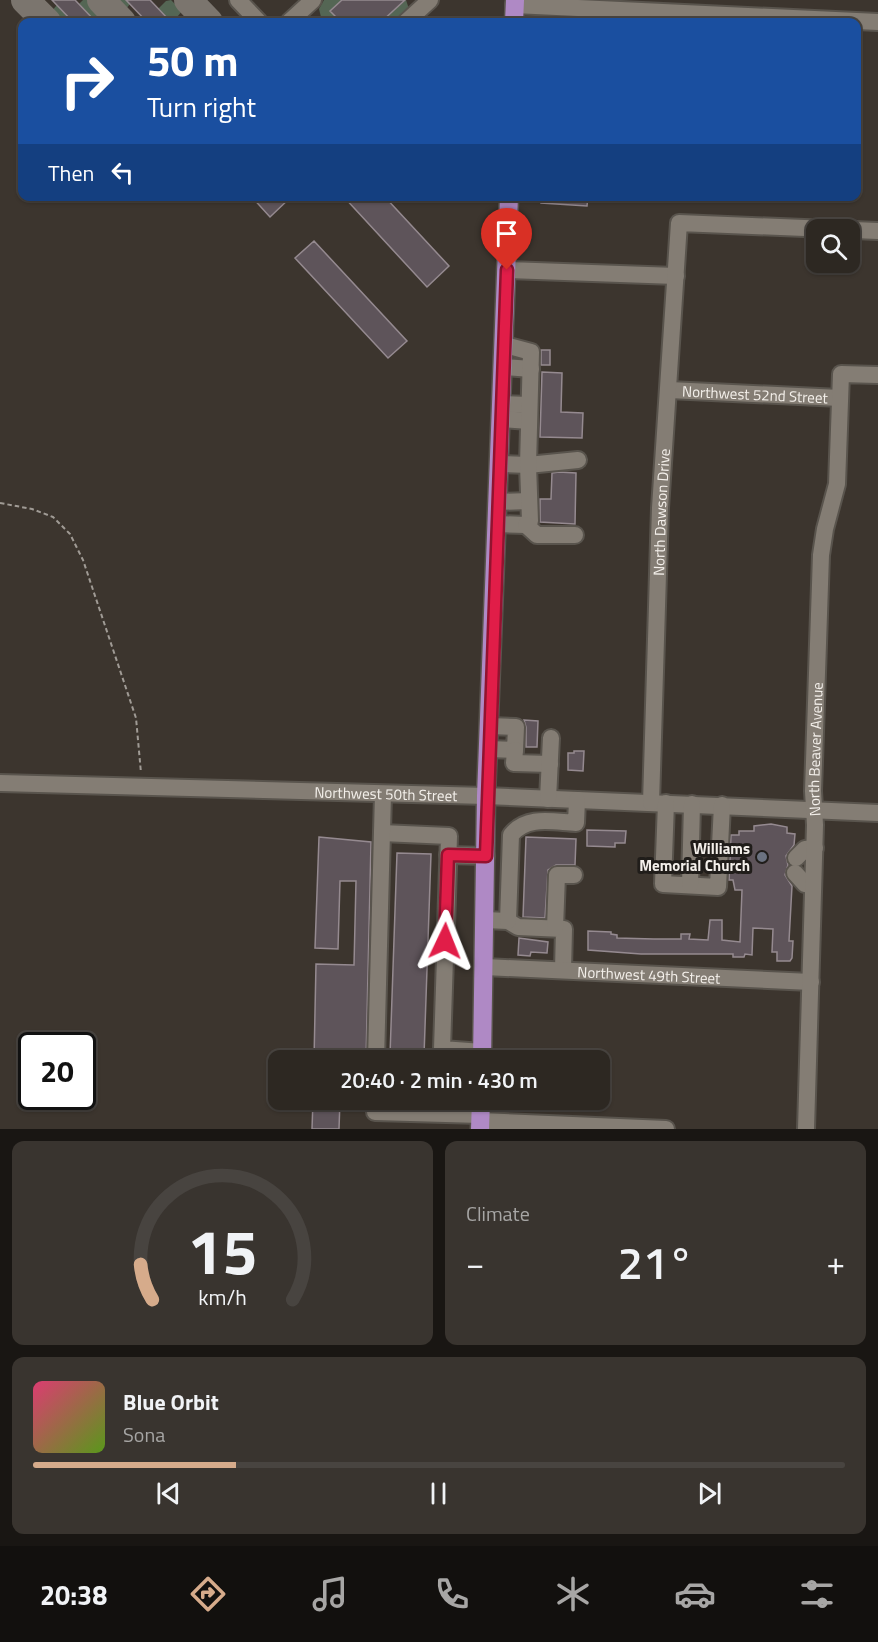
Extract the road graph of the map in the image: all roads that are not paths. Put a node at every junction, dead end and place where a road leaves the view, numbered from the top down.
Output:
1 (238, 0) edge
2 (313, 0) edge
3 (430, 0) edge
4 (514, 9) edge
5 (255, 18) edge
6 (293, 18) edge
7 (410, 18) edge
8 (766, 18) edge
9 (861, 21) edge
10 (878, 22) edge
11 (510, 201) edge
12 (878, 231) edge
13 (507, 270) junction
14 (676, 276) junction
15 (505, 345) junction
16 (504, 367) junction
17 (531, 369) junction
18 (840, 374) joint
19 (878, 375) edge
20 (669, 390) junction
21 (840, 398) junction
22 (502, 412) junction
23 (529, 413) junction
24 (578, 460) dead end
25 (500, 464) junction
26 (528, 465) junction
27 (529, 501) junction
28 (498, 502) junction
29 (497, 524) junction
30 (526, 525) junction
31 (575, 535) dead end
32 (489, 726) junction
33 (551, 738) dead end
34 (488, 749) junction
35 (515, 750) junction
36 (550, 764) junction
37 (0, 783) edge
38 (383, 794) junction
39 (486, 796) junction
40 (545, 798) junction
41 (577, 800) junction
42 (659, 803) junction
43 (693, 804) junction
44 (722, 805) junction
45 (814, 810) junction
46 (878, 813) edge
47 (542, 822) junction
48 (382, 833) junction
49 (511, 846) junction
50 (814, 848) junction
51 (485, 851) junction
52 (448, 855) junction
53 (574, 876) dead end
54 (690, 885) junction
55 (813, 885) junction
56 (485, 920) junction
57 (508, 921) junction
58 (555, 928) junction
59 (485, 967) junction
60 (563, 970) junction
61 (811, 982) junction
62 (376, 1050) edge
63 (448, 1050) edge
64 (482, 1050) edge
65 (375, 1110) edge
66 (481, 1116) edge
67 (666, 1129) edge
68 (806, 1129) edge

1 - 5 street
2 - 6 street
3 - 7 street
4 - 8 street
9 - 10 street
11 - 13 main road
12 - 14 street, North Dawson Drive
13 - 14 street
13 - 15 main road
14 - 20 street, North Dawson Drive
15 - 16 main road
15 - 17 street
16 - 17 street
16 - 22 main road
17 - 23 street
18 - 19 street, Northwest 52nd Street
18 - 21 street, North Beaver Avenue
20 - 21 street, Northwest 52nd Street
20 - 42 street, North Dawson Drive
21 - 45 street, North Beaver Avenue
22 - 23 street
22 - 25 main road
23 - 26 street
24 - 26 street
25 - 26 street
25 - 28 main road
26 - 27 street
27 - 28 street
27 - 30 street
28 - 29 main road
29 - 30 street
29 - 32 main road
30 - 31 street
32 - 34 main road
32 - 35 street
33 - 36 street
34 - 35 street
34 - 39 main road
35 - 36 street
36 - 40 street
37 - 38 street, Northwest 50th Street
38 - 39 street, Northwest 50th Street
38 - 48 street
39 - 40 street, Northwest 50th Street
39 - 51 main road
40 - 41 street, Northwest 50th Street
40 - 47 street
41 - 42 street, Northwest 50th Street
41 - 47 street
42 - 43 street, Northwest 50th Street
42 - 54 street, North Dawson Drive
43 - 44 street, Northwest 50th Street
43 - 54 street
44 - 45 street, Northwest 50th Street
44 - 54 street
45 - 46 street, Northwest 50th Street
45 - 50 street, North Beaver Avenue
47 - 49 street
48 - 52 street
48 - 62 street
49 - 51 street
49 - 57 street
50 - 55 street, North Beaver Avenue
50 - 55 street
51 - 52 street
51 - 56 main road
52 - 63 street
53 - 58 street
55 - 61 street, North Beaver Avenue
56 - 57 street
56 - 59 main road
57 - 58 street
58 - 60 street
59 - 60 street, Northwest 49th Street
59 - 64 main road
60 - 61 street, Northwest 49th Street
61 - 68 street, North Beaver Avenue
65 - 66 street
66 - 67 street

